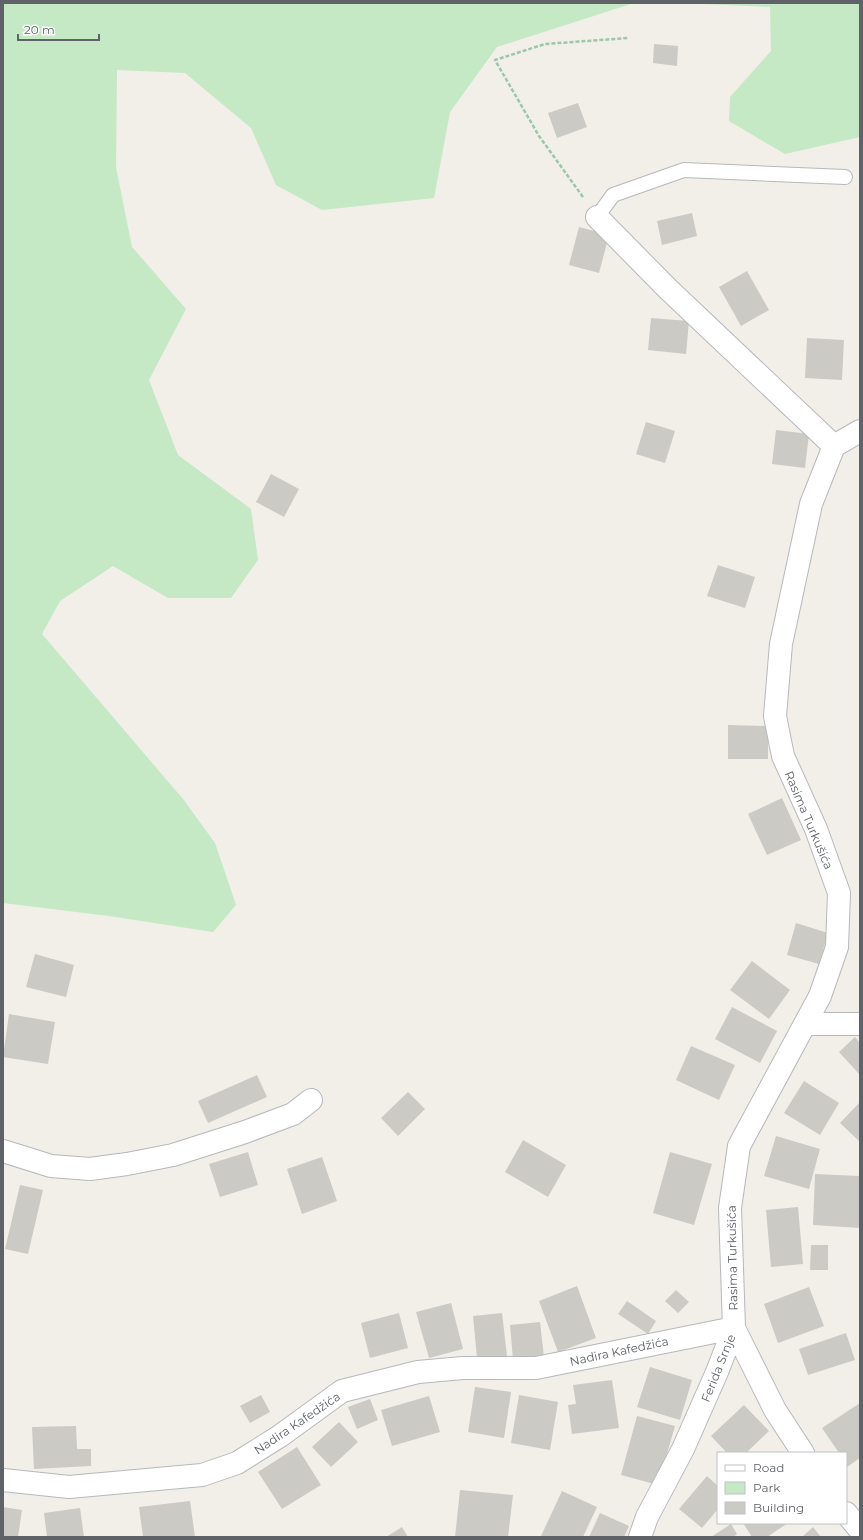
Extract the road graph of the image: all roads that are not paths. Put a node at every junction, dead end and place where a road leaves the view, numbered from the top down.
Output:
1 (845, 177) dead end
2 (597, 217) joint
3 (860, 431) edge
4 (834, 446) junction
5 (805, 1024) junction
6 (860, 1024) edge
7 (311, 1100) dead end
8 (3, 1151) edge
9 (734, 1328) junction
10 (802, 1452) edge
11 (3, 1480) edge
12 (847, 1514) edge
13 (860, 1530) edge
14 (640, 1537) edge

1 - 2 lane
2 - 4 street
3 - 4 street
4 - 5 street, Rasima Turkušića
5 - 6 street
5 - 9 street, Rasima Turkušića
7 - 8 street
9 - 10 street, Ferida Srnje
9 - 11 street, Nadira Kafedžića
9 - 14 street, Ferida Srnje
12 - 13 street

